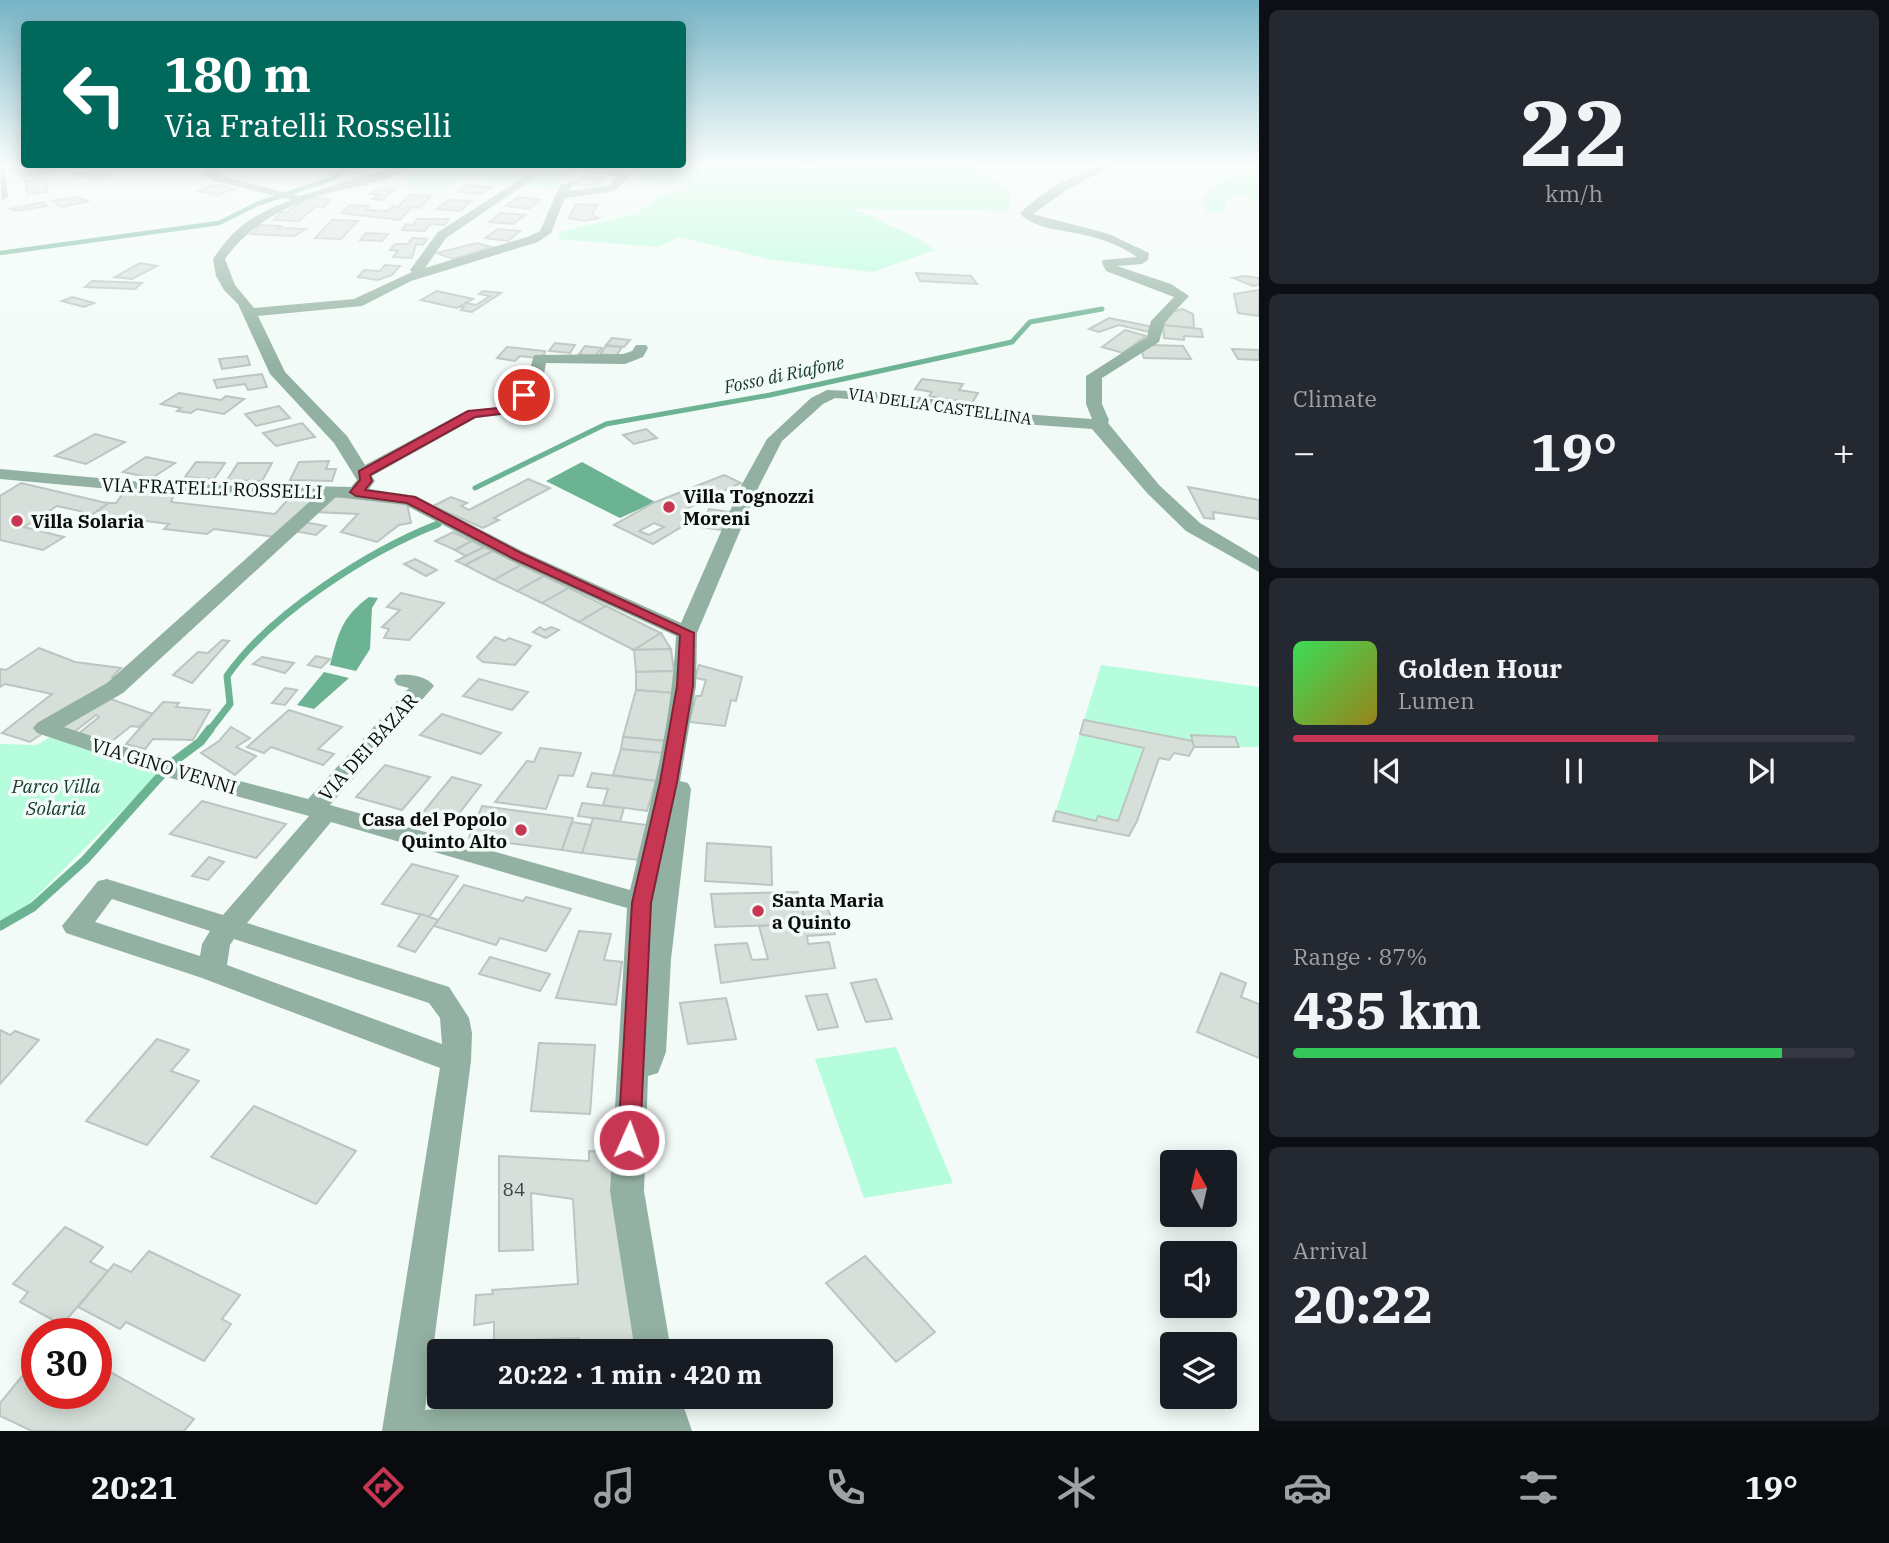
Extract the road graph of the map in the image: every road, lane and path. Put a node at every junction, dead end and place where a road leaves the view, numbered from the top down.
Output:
1 (241, 232) edge
2 (447, 232) edge
3 (546, 232) edge
4 (1090, 232) edge
5 (423, 272) junction
6 (249, 313) junction
7 (641, 348) dead end
8 (1099, 425) junction
9 (364, 473) junction
10 (0, 474) edge
11 (356, 492) junction
12 (330, 493) junction
13 (1259, 566) edge
14 (686, 644) junction
15 (420, 685) dead end
16 (668, 782) junction
17 (320, 810) junction
18 (641, 903) junction
19 (230, 926) junction
20 (212, 971) junction
21 (456, 1061) junction
22 (632, 1069) junction
23 (651, 1339) edge
24 (666, 1412) edge
25 (402, 1430) edge

1 - 6 street
2 - 5 street
3 - 5 street
4 - 8 street
5 - 6 street
6 - 9 street
7 - 9 street
8 - 13 street
8 - 14 street, VIA DELLA CASTELLINA
9 - 11 street
10 - 12 street, VIA FRATELLI ROSSELLI
11 - 12 street, VIA FRATELLI ROSSELLI
11 - 14 street, VIA FRATELLI ROSSELLI
12 - 17 street, VIA GINO VENNI
14 - 16 street
15 - 17 street, VIA DEI BAZAR
16 - 18 street
16 - 22 street
17 - 18 street, VIA GINO VENNI
17 - 19 street, VIA DEI BAZAR
18 - 22 street
19 - 20 street, VIA DEI BAZAR
19 - 20 street
19 - 21 street
20 - 21 street
21 - 25 street
22 - 23 street
24 - 25 street

